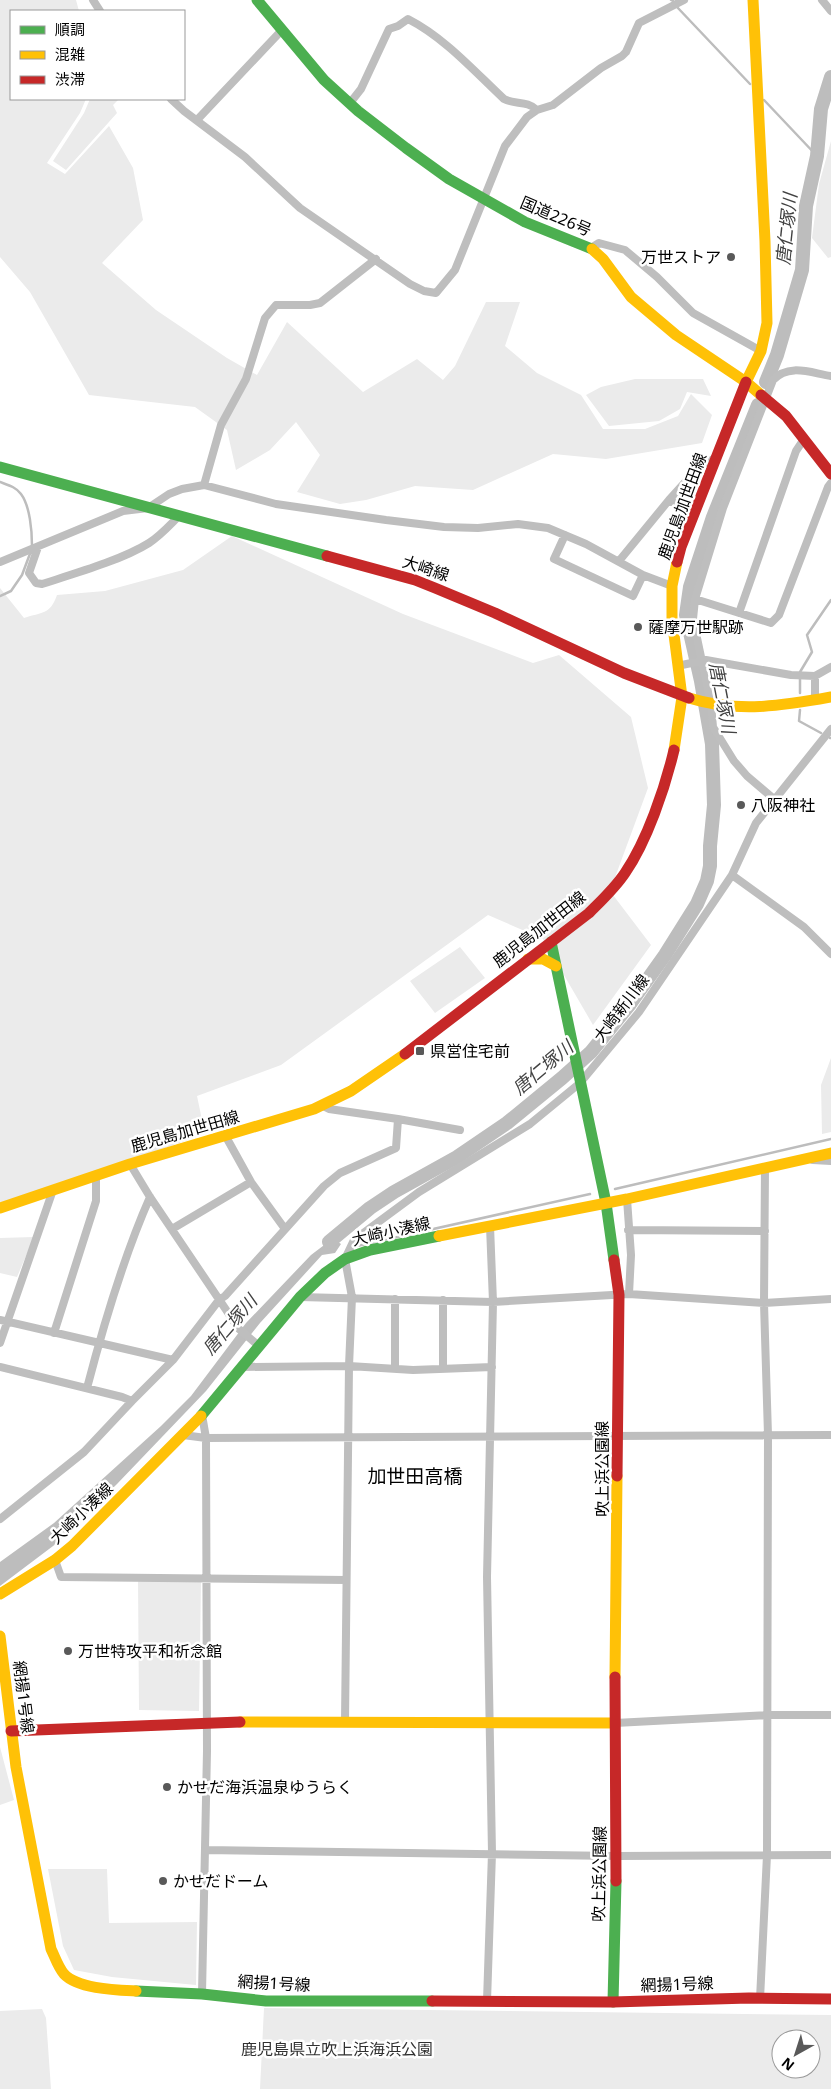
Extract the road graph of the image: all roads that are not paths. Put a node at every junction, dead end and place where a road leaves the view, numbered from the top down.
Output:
1 (256, 0) edge
2 (684, 0) edge
3 (753, 0) edge
4 (822, 0) edge
5 (831, 11) edge
6 (282, 30) junction
7 (172, 100) edge
8 (350, 103) junction
9 (536, 110) junction
10 (197, 120) junction
11 (482, 198) junction
12 (591, 248) junction
13 (376, 259) junction
14 (761, 351) junction
15 (831, 376) edge
16 (746, 382) junction
17 (765, 398) junction
18 (804, 439) junction
19 (716, 458) junction
20 (0, 467) edge
21 (831, 474) edge
22 (831, 483) edge
23 (204, 485) junction
24 (670, 500) junction
25 (148, 508) junction
26 (694, 513) junction
27 (178, 517) junction
28 (565, 536) junction
29 (38, 547) junction
30 (619, 561) junction
31 (0, 562) edge
32 (643, 575) junction
33 (672, 586) junction
34 (695, 599) junction
35 (738, 613) junction
36 (700, 660) junction
37 (682, 664) junction
38 (831, 667) edge
39 (815, 676) junction
40 (682, 697) junction
41 (831, 697) edge
42 (816, 700) junction
43 (709, 704) junction
44 (831, 729) edge
45 (828, 740) edge
46 (774, 800) junction
47 (732, 875) junction
48 (552, 942) junction
49 (831, 954) edge
50 (528, 959) junction
51 (556, 966) junction
52 (579, 1079) junction
53 (321, 1105) junction
54 (398, 1119) junction
55 (460, 1130) dead end
56 (225, 1136) junction
57 (831, 1154) edge
58 (805, 1159) junction
59 (831, 1161) edge
60 (130, 1164) junction
61 (765, 1168) junction
62 (96, 1175) junction
63 (251, 1182) junction
64 (53, 1190) junction
65 (150, 1197) junction
66 (627, 1199) junction
67 (606, 1203) junction
68 (0, 1208) edge
69 (490, 1226) junction
70 (172, 1229) junction
71 (285, 1229) junction
72 (628, 1230) junction
73 (765, 1231) junction
74 (345, 1258) junction
75 (624, 1294) junction
76 (300, 1297) junction
77 (352, 1297) junction
78 (395, 1299) junction
79 (831, 1299) edge
80 (219, 1300) junction
81 (443, 1300) junction
82 (493, 1302) junction
83 (764, 1303) junction
84 (4, 1321) edge
85 (54, 1333) junction
86 (0, 1343) edge
87 (99, 1343) junction
88 (255, 1343) junction
89 (173, 1360) junction
90 (349, 1366) junction
91 (0, 1367) edge
92 (241, 1367) junction
93 (492, 1367) junction
94 (395, 1369) junction
95 (442, 1369) junction
96 (87, 1388) junction
97 (132, 1401) junction
98 (202, 1414) junction
99 (183, 1435) junction
100 (490, 1435) junction
101 (768, 1435) junction
102 (831, 1435) edge
103 (348, 1436) junction
104 (618, 1436) junction
105 (206, 1438) junction
106 (0, 1519) edge
107 (55, 1560) junction
108 (205, 1579) junction
109 (346, 1580) junction
110 (0, 1594) edge
111 (0, 1636) edge
112 (767, 1715) junction
113 (831, 1715) edge
114 (207, 1722) junction
115 (345, 1722) junction
116 (489, 1722) junction
117 (616, 1723) junction
118 (11, 1731) junction
119 (205, 1850) junction
120 (492, 1853) junction
121 (767, 1855) junction
122 (831, 1855) edge
123 (617, 1856) junction
124 (202, 1994) junction
125 (831, 1998) edge
126 (760, 1999) junction
127 (487, 2001) junction
128 (613, 2002) junction

1 - 6 main road, 国道226号
2 - 9 street
3 - 14 main road, 鹿児島加世田線
4 - 5 street
6 - 8 main road, 国道226号
6 - 10 street
7 - 10 street
8 - 9 street
8 - 11 main road, 国道226号
9 - 11 street
10 - 13 street
11 - 12 main road, 国道226号
11 - 13 street
12 - 14 street
12 - 16 main road, 国道226号
13 - 23 street
14 - 16 main road, 鹿児島加世田線
15 - 17 street
16 - 17 main road, 国道226号
16 - 19 main road, 鹿児島加世田線
17 - 18 main road, 国道226号
17 - 34 street
18 - 21 main road, 国道226号
18 - 35 street
19 - 24 street
19 - 26 main road, 鹿児島加世田線
20 - 25 main road, 大崎線
22 - 35 street
23 - 25 street
23 - 28 street
24 - 26 street
24 - 30 street
25 - 27 main road, 大崎線
25 - 29 street
26 - 33 main road, 鹿児島加世田線
27 - 29 street
27 - 40 main road, 大崎線
28 - 30 street
28 - 32 street
29 - 31 street
30 - 32 street
32 - 33 street
33 - 37 main road, 鹿児島加世田線
34 - 35 street
34 - 36 street
36 - 37 street
36 - 39 street
36 - 43 street
37 - 40 main road, 鹿児島加世田線
38 - 39 street
39 - 42 street
40 - 43 main road, 大崎線
40 - 48 main road, 鹿児島加世田線
41 - 42 main road, 大崎線
42 - 43 main road, 大崎線
43 - 46 street
44 - 45 street, 大崎新川線
45 - 46 street, 大崎新川線
46 - 47 street, 大崎新川線
47 - 49 street
47 - 52 street, 大崎新川線
48 - 50 main road, 鹿児島加世田線
48 - 51 main road, 吹上浜公園線
50 - 51 main road
50 - 53 main road, 鹿児島加世田線
51 - 52 main road, 吹上浜公園線
52 - 67 main road, 吹上浜公園線
52 - 74 street, 大崎新川線
53 - 54 street
53 - 56 main road, 鹿児島加世田線
54 - 55 street
54 - 71 street
56 - 60 main road, 鹿児島加世田線
56 - 63 street
57 - 58 main road, 大崎小湊線
58 - 59 street
58 - 61 main road, 大崎小湊線
60 - 62 main road, 鹿児島加世田線
60 - 65 street
61 - 66 main road, 大崎小湊線
61 - 73 street
62 - 64 main road, 鹿児島加世田線
62 - 85 street
63 - 70 street
63 - 71 street
64 - 68 main road, 鹿児島加世田線
64 - 84 street
65 - 70 street
65 - 87 street
66 - 67 main road, 大崎小湊線
66 - 72 street
67 - 69 main road, 大崎小湊線
67 - 75 main road, 吹上浜公園線
69 - 74 main road, 大崎小湊線
69 - 82 street
70 - 80 street
71 - 80 street
72 - 73 street
72 - 75 street
73 - 83 street
74 - 76 main road, 大崎小湊線
74 - 77 street
75 - 82 street
75 - 83 street
75 - 104 main road, 吹上浜公園線
76 - 77 street
76 - 88 main road, 大崎小湊線
77 - 78 street
77 - 90 street
78 - 81 street
78 - 94 street
79 - 83 street
80 - 88 street
80 - 89 street
81 - 82 street
81 - 95 street
82 - 93 street
83 - 101 street
84 - 85 street
84 - 86 street
85 - 87 street
87 - 89 street
87 - 96 street
88 - 92 main road, 大崎小湊線
89 - 97 street
90 - 92 street
90 - 94 street
90 - 103 street
91 - 96 street
92 - 98 main road, 大崎小湊線
93 - 95 street
93 - 100 street
94 - 95 street
96 - 97 street
97 - 106 street
98 - 99 main road, 大崎小湊線
98 - 105 street
99 - 105 street
99 - 107 main road, 大崎小湊線
100 - 103 street
100 - 104 street
100 - 116 street
101 - 102 street
101 - 104 street
101 - 112 street
103 - 105 street
103 - 109 street
104 - 117 main road, 吹上浜公園線
105 - 108 street
107 - 108 street
107 - 110 main road, 大崎小湊線
108 - 109 street
108 - 114 street
109 - 115 street
111 - 118 main road, 網揚1号線
112 - 113 street
112 - 117 street
112 - 121 street
114 - 115 main road
114 - 118 main road
114 - 119 street
115 - 116 main road
116 - 117 main road
116 - 120 street
117 - 123 main road, 吹上浜公園線
118 - 124 main road, 網揚1号線
119 - 120 street
119 - 124 street
120 - 123 street
120 - 127 street
121 - 122 street
121 - 123 street
121 - 126 street
123 - 128 main road, 吹上浜公園線
124 - 127 main road, 網揚1号線
125 - 126 main road, 網揚1号線
126 - 128 main road, 網揚1号線
127 - 128 main road, 網揚1号線

